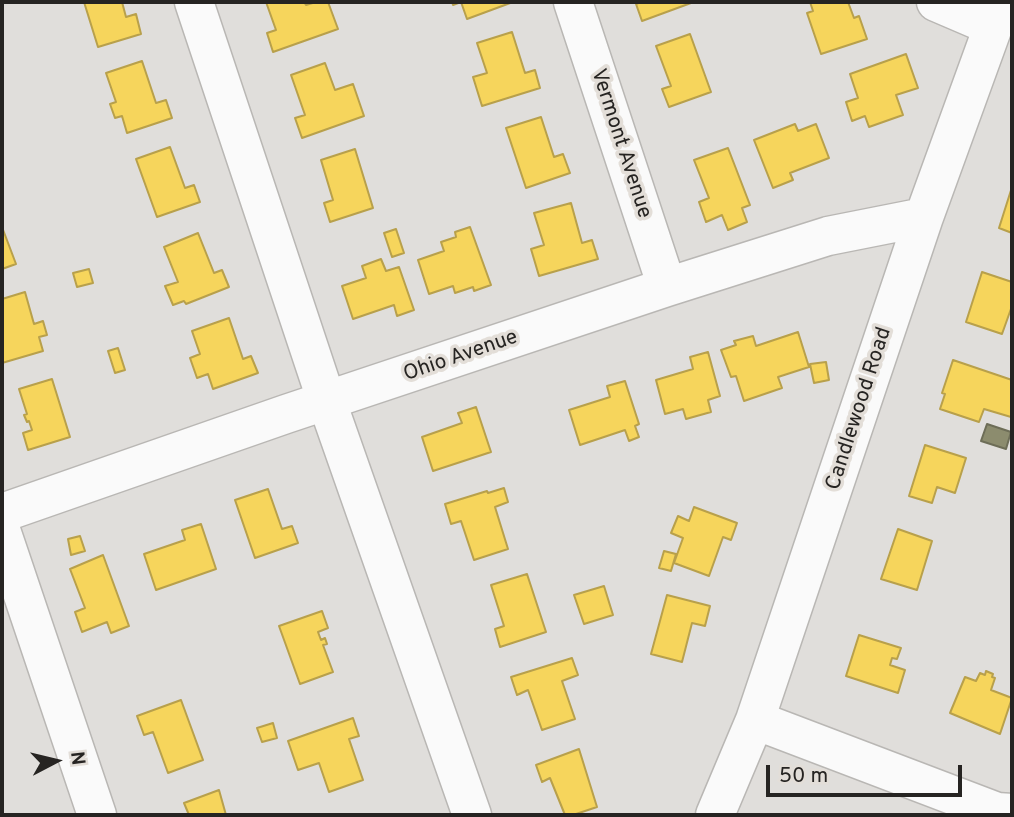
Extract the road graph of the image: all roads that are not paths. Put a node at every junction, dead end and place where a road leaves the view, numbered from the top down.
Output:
1 (194, 2) edge
2 (573, 2) edge
3 (936, 2) edge
4 (997, 14) edge
5 (924, 217) junction
6 (667, 287) junction
7 (327, 402) junction
8 (2, 513) edge
9 (2, 533) edge
10 (755, 720) junction
11 (1012, 813) edge
12 (97, 815) edge
13 (472, 815) edge
14 (715, 815) edge

1 - 7 street
2 - 6 street, Vermont Avenue
3 - 4 street
4 - 5 street, Candlewood Road
5 - 6 street, Ohio Avenue
5 - 10 street, Candlewood Road
6 - 7 street, Ohio Avenue
7 - 8 street, Ohio Avenue
7 - 13 street
9 - 12 street
10 - 11 street
10 - 14 street, Candlewood Road

